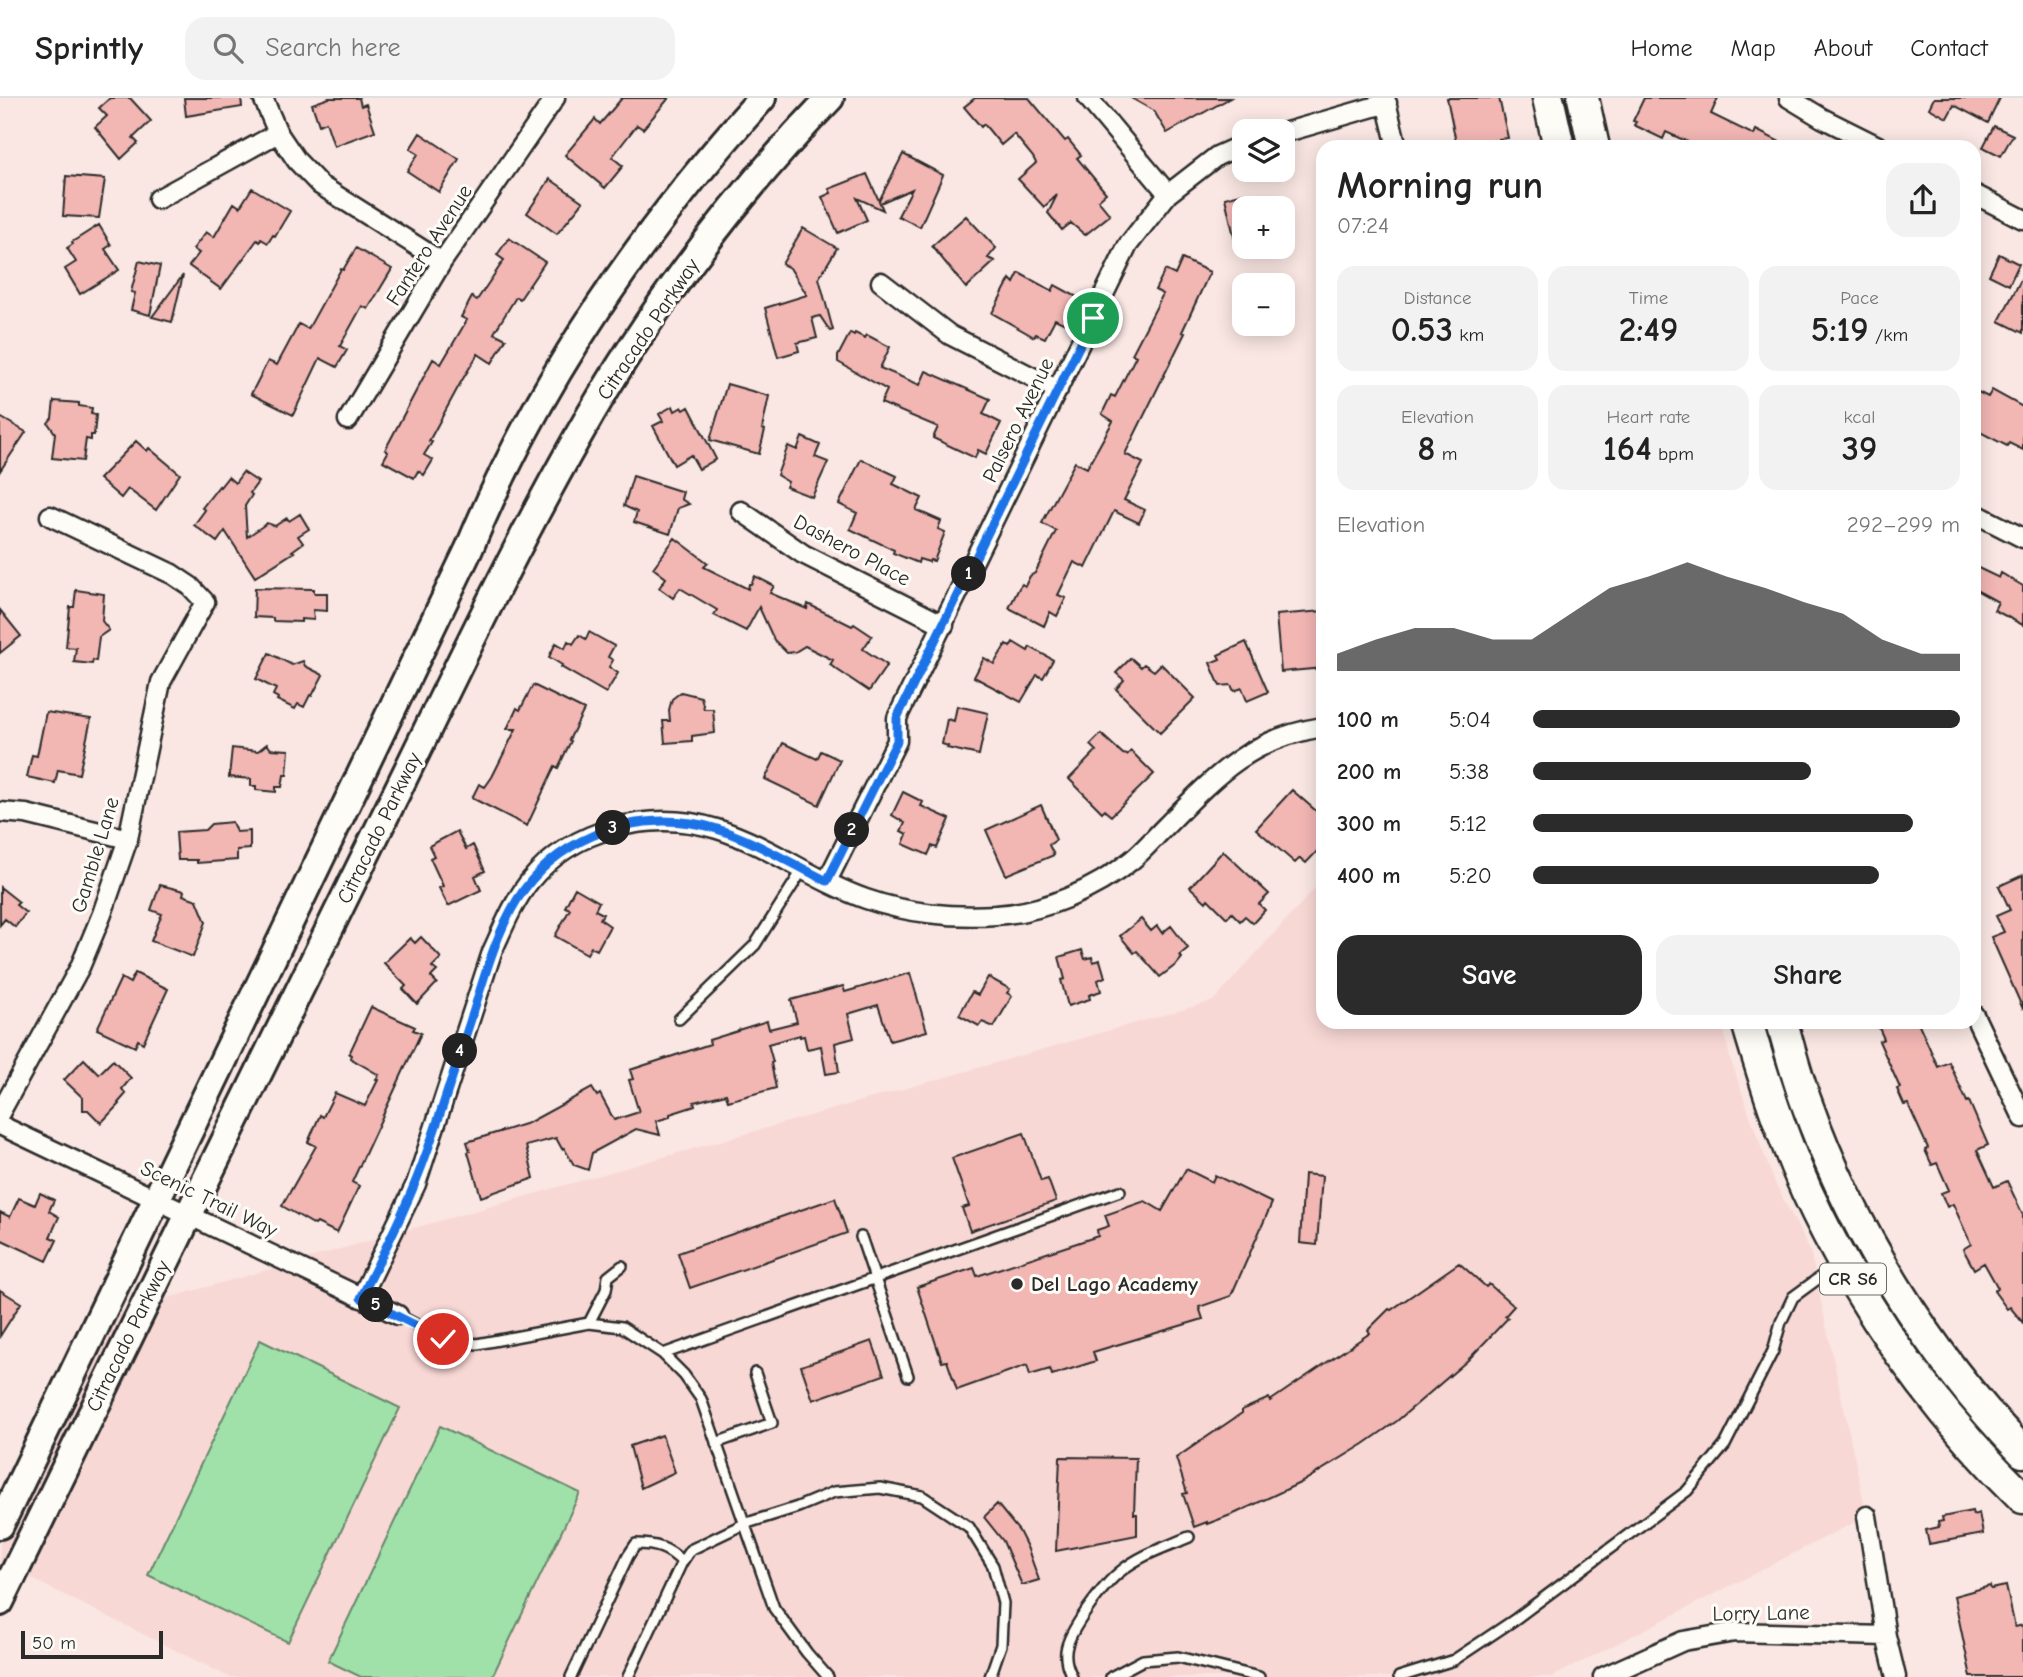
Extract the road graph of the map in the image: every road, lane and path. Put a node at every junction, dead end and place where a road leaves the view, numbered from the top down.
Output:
1 (263, 98) edge
2 (555, 98) edge
3 (762, 98) edge
4 (830, 98) edge
5 (1088, 98) edge
6 (1548, 98) edge
7 (1583, 98) edge
8 (1789, 98) edge
9 (1386, 101) edge
10 (1295, 129) edge
11 (278, 133) junction
12 (1395, 140) edge
13 (1557, 140) edge
14 (1592, 140) edge
15 (1866, 140) edge
16 (1232, 149) edge
17 (1168, 194) junction
18 (1981, 198) edge
19 (158, 199) dead end
20 (2023, 219) edge
21 (442, 262) junction
22 (881, 282) dead end
23 (1058, 390) junction
24 (348, 420) dead end
25 (741, 511) dead end
26 (50, 516) dead end
27 (1981, 517) edge
28 (2023, 538) edge
29 (944, 625) junction
30 (1316, 729) edge
31 (0, 812) edge
32 (128, 839) junction
33 (803, 870) junction
34 (827, 881) junction
35 (679, 1018) dead end
36 (1981, 1026) edge
37 (1749, 1029) edge
38 (1784, 1029) edge
39 (2016, 1084) edge
40 (0, 1113) edge
41 (2023, 1118) edge
42 (0, 1125) edge
43 (1120, 1191) dead end
44 (158, 1199) junction
45 (188, 1214) junction
46 (861, 1237) dead end
47 (1842, 1261) junction
48 (622, 1266) dead end
49 (875, 1279) junction
50 (361, 1298) junction
51 (398, 1315) joint
52 (589, 1323) junction
53 (663, 1354) junction
54 (755, 1373) dead end
55 (908, 1376) dead end
56 (716, 1443) junction
57 (2023, 1452) edge
58 (2023, 1498) edge
59 (1867, 1516) dead end
60 (744, 1524) junction
61 (0, 1525) edge
62 (1189, 1536) dead end
63 (682, 1562) junction
64 (0, 1602) edge
65 (1886, 1636) junction
66 (571, 1677) edge
67 (628, 1677) edge
68 (828, 1677) edge
69 (990, 1677) edge
70 (1072, 1677) edge
71 (1111, 1677) edge
72 (1259, 1677) edge
73 (1399, 1677) edge
74 (1603, 1677) edge
75 (1896, 1677) edge

1 - 11 street
2 - 21 street, Fantero Avenue
3 - 44 street, Citracado Parkway
4 - 45 street, Citracado Parkway
5 - 17 street
6 - 13 main road
7 - 14 main road
8 - 15 street
9 - 10 street
9 - 12 street
11 - 19 street
11 - 21 street
16 - 17 street, Palsero Avenue
17 - 23 street, Palsero Avenue
18 - 20 street
21 - 24 street, Fantero Avenue
22 - 23 street
23 - 29 street, Palsero Avenue
25 - 29 street, Dashero Place
26 - 32 street, Gamble Lane
27 - 28 street
29 - 34 street, Palsero Avenue
30 - 34 street
31 - 32 street
32 - 40 street, Gamble Lane
33 - 34 street
33 - 35 lane
33 - 50 street
36 - 39 street
37 - 47 main road, CR S6
38 - 57 main road, CR S6
39 - 41 street
42 - 44 street, Scenic Trail Way
43 - 49 lane
44 - 45 street, Scenic Trail Way
44 - 61 street, Citracado Parkway
45 - 50 street, Scenic Trail Way
45 - 64 street, Citracado Parkway
46 - 49 lane
47 - 58 main road, CR S6
47 - 73 lane
48 - 52 lane
49 - 53 lane
49 - 55 lane
50 - 51 street, Scenic Trail Way
51 - 52 lane
52 - 53 lane
53 - 56 lane
54 - 56 lane
56 - 60 lane
59 - 65 street
60 - 63 lane
60 - 68 lane
60 - 69 lane
62 - 70 lane
63 - 66 lane
63 - 67 lane
65 - 74 street, Lorry Lane
65 - 75 street
71 - 72 lane

